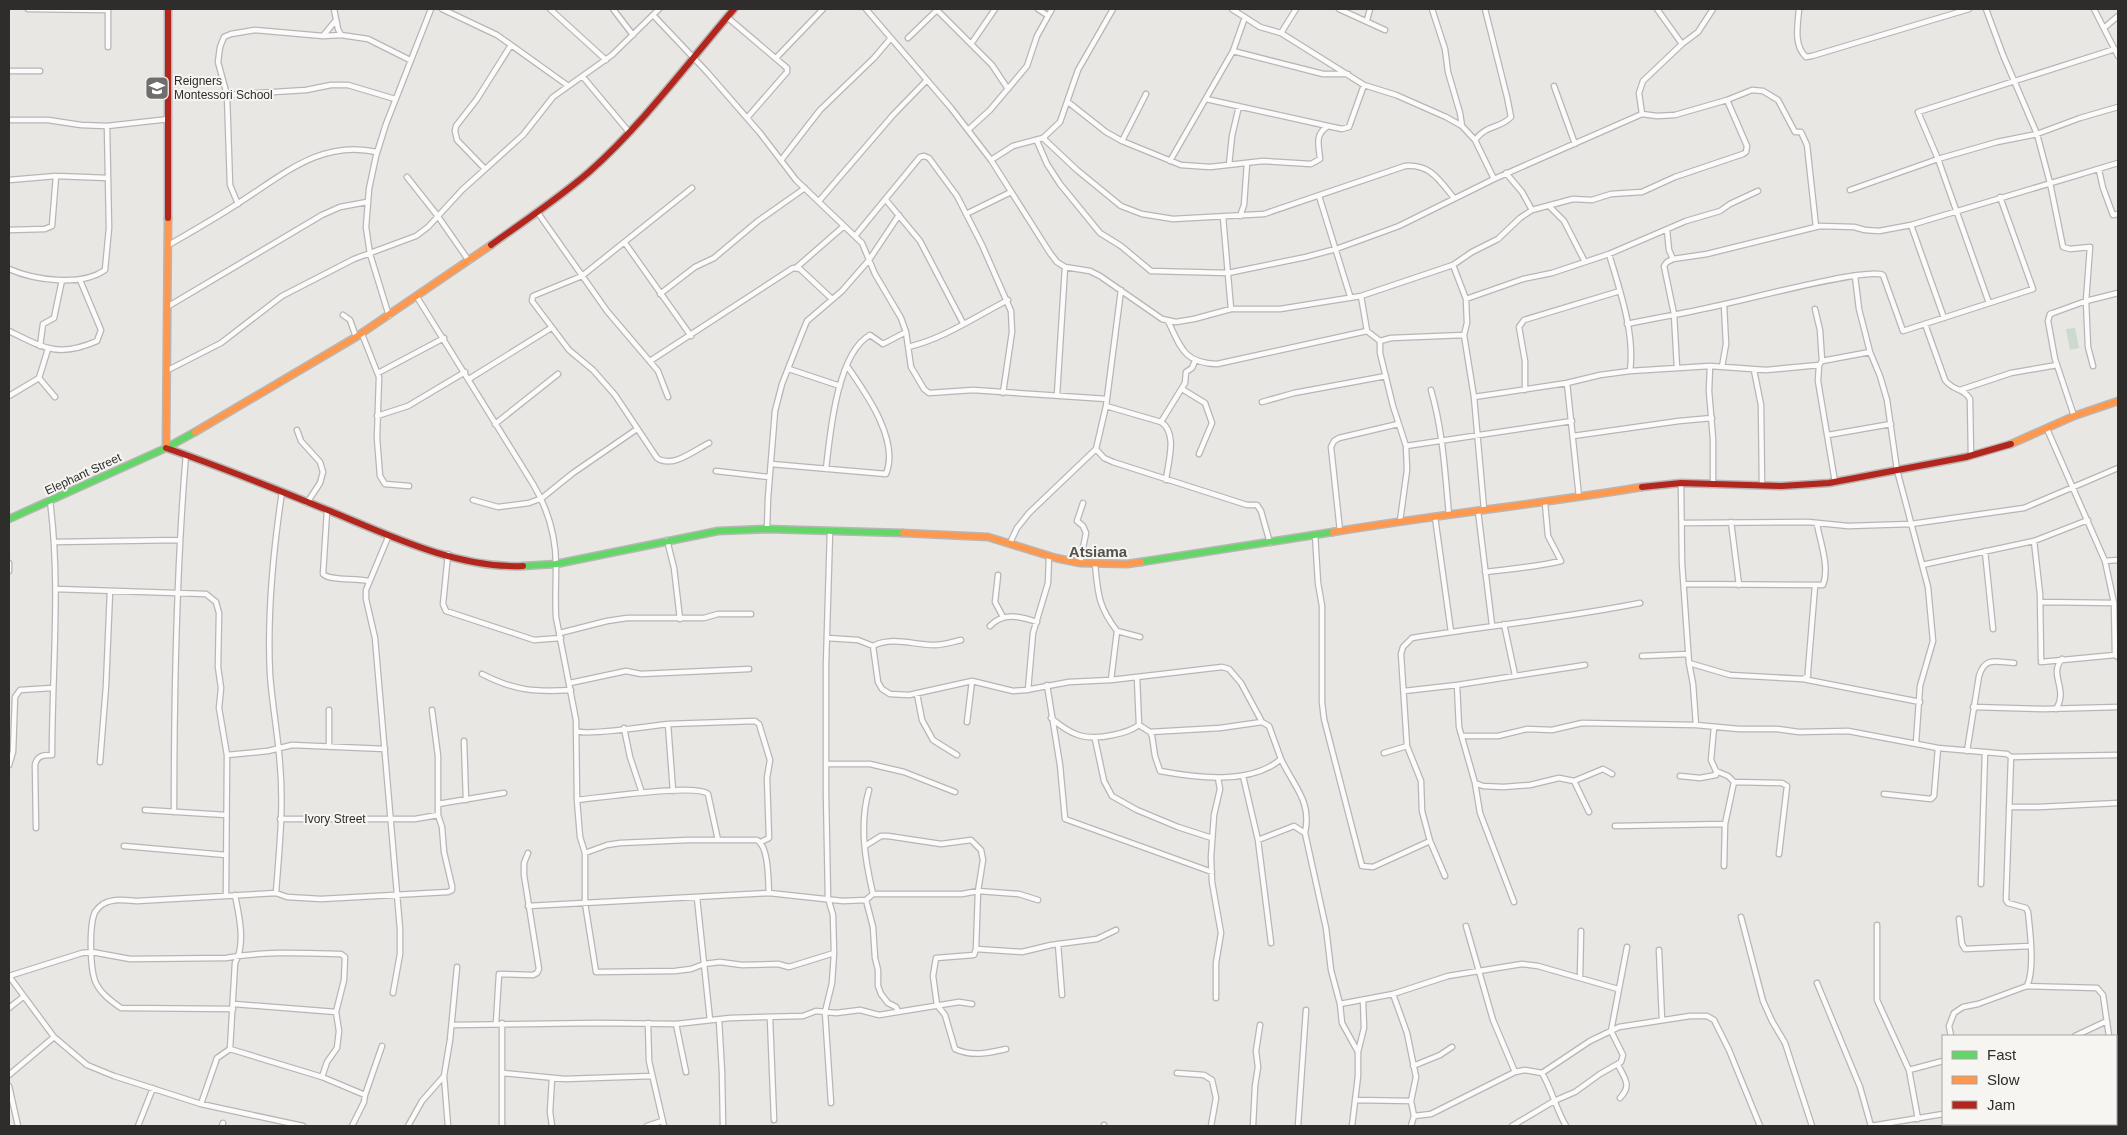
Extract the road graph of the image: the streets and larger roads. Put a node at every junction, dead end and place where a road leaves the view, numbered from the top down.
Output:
1 (28, 9) edge
2 (168, 9) edge
3 (334, 9) edge
4 (430, 9) edge
5 (442, 9) edge
6 (550, 9) edge
7 (613, 9) edge
8 (657, 9) edge
9 (734, 9) edge
10 (823, 9) edge
11 (866, 9) edge
12 (936, 9) edge
13 (995, 9) edge
14 (1038, 9) edge
15 (1052, 9) edge
16 (1112, 9) edge
17 (1232, 9) edge
18 (1296, 9) edge
19 (1339, 9) edge
20 (1370, 9) edge
21 (1432, 9) edge
22 (1485, 9) edge
23 (1657, 9) edge
24 (1713, 9) edge
25 (1799, 9) edge
26 (1969, 9) edge
27 (1986, 9) edge
28 (2094, 9) edge
29 (53, 10) edge
30 (107, 10) edge
31 (1047, 15) junction
32 (653, 16) junction
33 (2118, 16) edge
34 (727, 17) junction
35 (1245, 18) junction
36 (336, 20) junction
37 (1367, 20) junction
38 (2104, 28) junction
39 (1385, 30) dead end
40 (1280, 33) junction
41 (341, 35) junction
42 (633, 35) junction
43 (323, 36) junction
44 (891, 38) junction
45 (908, 38) dead end
46 (972, 44) junction
47 (1682, 44) junction
48 (511, 45) junction
49 (108, 47) dead end
50 (2115, 49) junction
51 (1233, 51) junction
52 (2118, 56) edge
53 (692, 58) junction
54 (776, 58) junction
55 (410, 60) junction
56 (606, 60) junction
57 (9, 71) edge
58 (40, 71) dead end
59 (1348, 74) junction
60 (583, 77) junction
61 (927, 80) junction
62 (2015, 82) junction
63 (567, 85) junction
64 (1364, 85) junction
65 (1554, 86) dead end
66 (1008, 89) junction
67 (1146, 94) dead end
68 (227, 95) junction
69 (395, 99) junction
70 (1206, 99) junction
71 (1728, 100) junction
72 (1068, 102) junction
73 (1239, 106) junction
74 (2118, 107) edge
75 (1642, 114) junction
76 (747, 118) junction
77 (169, 119) junction
78 (9, 120) edge
79 (107, 126) junction
80 (1328, 126) junction
81 (1462, 126) junction
82 (968, 130) junction
83 (629, 132) junction
84 (2037, 134) junction
85 (1043, 138) junction
86 (1475, 140) junction
87 (1037, 141) junction
88 (1122, 141) junction
89 (1575, 144) junction
90 (377, 152) junction
91 (782, 159) junction
92 (991, 160) junction
93 (1938, 160) junction
94 (1170, 161) junction
95 (1247, 163) junction
96 (2118, 163) edge
97 (1229, 165) junction
98 (485, 169) junction
99 (2099, 170) junction
100 (1506, 173) junction
101 (56, 176) junction
102 (108, 178) junction
103 (407, 178) dead end
104 (1494, 179) junction
105 (9, 180) edge
106 (2050, 183) junction
107 (692, 188) dead end
108 (805, 188) junction
109 (1850, 190) dead end
110 (1758, 191) dead end
111 (1011, 192) junction
112 (1320, 196) junction
113 (2000, 197) junction
114 (1454, 198) junction
115 (886, 200) junction
116 (819, 201) junction
117 (367, 202) junction
118 (238, 204) junction
119 (1549, 206) junction
120 (1532, 210) junction
121 (1955, 211) junction
122 (538, 213) junction
123 (966, 214) junction
124 (2118, 214) edge
125 (437, 215) junction
126 (900, 215) junction
127 (1240, 216) junction
128 (1223, 217) junction
129 (1911, 224) junction
130 (844, 226) junction
131 (1816, 227) junction
132 (9, 230) edge
133 (1667, 230) junction
134 (855, 236) junction
135 (625, 243) junction
136 (167, 246) junction
137 (1336, 249) junction
138 (370, 254) junction
139 (1609, 254) junction
140 (1673, 259) junction
141 (869, 260) junction
142 (469, 261) junction
143 (1585, 262) junction
144 (1453, 265) junction
145 (797, 267) junction
146 (1065, 267) junction
147 (9, 270) edge
148 (1228, 273) junction
149 (582, 276) junction
150 (1855, 276) junction
151 (62, 280) junction
152 (80, 280) junction
153 (1121, 290) junction
154 (1620, 291) junction
155 (2118, 293) edge
156 (660, 294) junction
157 (1350, 296) junction
158 (1360, 296) junction
159 (417, 297) junction
160 (1466, 298) junction
161 (832, 299) junction
162 (1008, 300) junction
163 (2086, 301) junction
164 (1989, 303) junction
165 (1724, 305) junction
166 (167, 307) junction
167 (1231, 309) junction
168 (1815, 309) dead end
169 (1674, 314) junction
170 (343, 315) dead end
171 (389, 316) junction
172 (1944, 318) junction
173 (1168, 321) junction
174 (964, 324) junction
175 (1627, 324) junction
176 (1926, 324) junction
177 (551, 328) junction
178 (9, 331) edge
179 (1367, 331) junction
180 (906, 332) junction
181 (359, 335) junction
182 (1464, 335) junction
183 (691, 336) junction
184 (444, 338) junction
185 (1380, 341) junction
186 (40, 346) junction
187 (908, 347) junction
188 (48, 349) junction
189 (1870, 352) junction
190 (650, 361) junction
191 (1195, 362) junction
192 (1820, 363) junction
193 (2057, 365) junction
194 (847, 366) junction
195 (1710, 366) junction
196 (1722, 366) junction
197 (2092, 366) dead end
198 (1678, 368) junction
199 (789, 369) junction
200 (168, 370) junction
201 (1754, 370) junction
202 (1630, 371) junction
203 (464, 372) junction
204 (378, 373) junction
205 (558, 374) dead end
206 (1386, 376) junction
207 (39, 378) junction
208 (468, 378) junction
209 (1567, 383) junction
210 (840, 386) junction
211 (1182, 389) junction
212 (1431, 390) dead end
213 (1525, 390) junction
214 (1960, 390) junction
215 (1003, 393) junction
216 (1057, 395) junction
217 (9, 396) edge
218 (55, 397) dead end
219 (668, 397) dead end
220 (1474, 397) junction
221 (1107, 399) junction
222 (2118, 401) edge
223 (1262, 402) dead end
224 (1106, 406) junction
225 (378, 416) junction
226 (2074, 416) junction
227 (1712, 418) junction
228 (1572, 421) junction
229 (1161, 422) junction
230 (495, 424) junction
231 (1398, 424) junction
232 (1891, 424) junction
233 (638, 429) junction
234 (2047, 429) junction
235 (297, 430) dead end
236 (1478, 435) junction
237 (1828, 435) junction
238 (1573, 436) junction
239 (1442, 441) junction
240 (709, 443) dead end
241 (1406, 446) junction
242 (166, 448) junction
243 (1096, 449) junction
244 (186, 454) junction
245 (1198, 454) dead end
246 (1971, 456) junction
247 (771, 464) junction
248 (2118, 468) edge
249 (826, 469) junction
250 (1897, 470) junction
251 (716, 471) dead end
252 (769, 477) junction
253 (1166, 480) junction
254 (1681, 482) junction
255 (1835, 482) junction
256 (1712, 483) junction
257 (1762, 485) junction
258 (409, 486) dead end
259 (2074, 488) junction
260 (282, 492) junction
261 (1579, 497) junction
262 (542, 498) junction
263 (473, 500) dead end
264 (50, 501) junction
265 (1545, 502) junction
266 (306, 503) junction
267 (1083, 503) dead end
268 (1481, 510) junction
269 (326, 511) junction
270 (1449, 515) junction
271 (1435, 517) junction
272 (9, 519) edge
273 (2088, 520) junction
274 (1400, 521) junction
275 (1682, 522) junction
276 (1731, 522) junction
277 (1817, 524) junction
278 (1911, 524) junction
279 (767, 529) junction
280 (830, 531) junction
281 (1340, 531) junction
282 (1314, 534) junction
283 (389, 535) junction
284 (179, 540) junction
285 (667, 540) junction
286 (56, 542) junction
287 (2034, 542) junction
288 (1010, 543) junction
289 (1270, 543) junction
290 (1985, 551) junction
291 (448, 554) junction
292 (1050, 556) junction
293 (2118, 560) edge
294 (2105, 561) junction
295 (1080, 563) junction
296 (9, 564) edge
297 (556, 564) junction
298 (1096, 564) junction
299 (1922, 565) junction
300 (9, 571) edge
301 (1484, 572) junction
302 (998, 575) dead end
303 (368, 581) junction
304 (1684, 584) junction
305 (1739, 585) junction
306 (1815, 586) junction
307 (56, 589) junction
308 (110, 591) junction
309 (177, 592) junction
310 (2041, 602) junction
311 (1640, 603) dead end
312 (2114, 603) junction
313 (751, 614) dead end
314 (1003, 617) junction
315 (680, 619) junction
316 (1037, 622) junction
317 (1504, 624) junction
318 (1492, 625) junction
319 (990, 626) dead end
320 (1993, 629) dead end
321 (1117, 630) junction
322 (1451, 632) junction
323 (561, 635) junction
324 (1140, 637) dead end
325 (827, 638) junction
326 (961, 640) dead end
327 (873, 646) junction
328 (1688, 654) junction
329 (1642, 656) dead end
330 (2117, 656) edge
331 (2062, 659) junction
332 (1689, 663) junction
333 (2014, 663) dead end
334 (1585, 665) dead end
335 (749, 669) dead end
336 (482, 674) dead end
337 (1515, 675) junction
338 (1137, 677) junction
339 (1803, 679) junction
340 (1111, 680) junction
341 (972, 681) junction
342 (570, 683) junction
343 (1046, 685) junction
344 (1457, 685) junction
345 (52, 688) junction
346 (571, 690) junction
347 (1028, 690) junction
348 (1404, 691) junction
349 (917, 694) junction
350 (1920, 702) junction
351 (1973, 707) junction
352 (2118, 707) edge
353 (2056, 708) junction
354 (328, 710) dead end
355 (432, 710) dead end
356 (1051, 718) junction
357 (967, 722) dead end
358 (1262, 722) junction
359 (668, 724) junction
360 (1139, 725) junction
361 (1696, 725) junction
362 (1714, 727) junction
363 (624, 728) junction
364 (576, 731) junction
365 (1150, 732) junction
366 (1462, 736) junction
367 (1096, 739) junction
368 (464, 741) dead end
369 (1916, 743) junction
370 (1407, 746) junction
371 (329, 747) junction
372 (1938, 748) junction
373 (278, 749) junction
374 (385, 749) junction
375 (1967, 751) junction
376 (1985, 752) junction
377 (1384, 753) dead end
378 (227, 755) junction
379 (957, 755) dead end
380 (2118, 755) edge
381 (2011, 757) junction
382 (1281, 759) junction
383 (100, 762) dead end
384 (826, 764) junction
385 (9, 766) edge
386 (1716, 771) junction
387 (1612, 774) dead end
388 (1244, 776) junction
389 (1680, 776) dead end
390 (1218, 778) junction
391 (1574, 781) junction
392 (1734, 782) junction
393 (1475, 783) junction
394 (869, 790) dead end
395 (673, 791) junction
396 (955, 792) dead end
397 (504, 793) dead end
398 (642, 793) junction
399 (1884, 794) dead end
400 (466, 800) junction
401 (577, 800) junction
402 (2118, 803) edge
403 (438, 804) junction
404 (2009, 807) junction
405 (145, 810) dead end
406 (174, 812) junction
407 (1588, 812) dead end
408 (226, 814) junction
409 (438, 815) junction
410 (280, 819) junction
411 (391, 819) junction
412 (1725, 824) junction
413 (1615, 826) dead end
414 (36, 828) dead end
415 (1305, 833) junction
416 (1212, 838) junction
417 (718, 840) junction
418 (1258, 840) junction
419 (1430, 841) junction
420 (761, 842) junction
421 (124, 846) dead end
422 (865, 846) junction
423 (528, 853) dead end
424 (585, 853) junction
425 (1779, 854) dead end
426 (226, 855) junction
427 (1724, 866) dead end
428 (1212, 872) junction
429 (1445, 876) dead end
430 (1980, 884) dead end
431 (978, 891) junction
432 (769, 893) junction
433 (276, 894) junction
434 (873, 894) junction
435 (226, 895) junction
436 (235, 895) junction
437 (396, 896) junction
438 (697, 898) junction
439 (828, 898) junction
440 (866, 900) junction
441 (1038, 900) dead end
442 (1514, 902) dead end
443 (586, 903) junction
444 (528, 906) junction
445 (1741, 917) dead end
446 (1959, 919) dead end
447 (1877, 925) dead end
448 (1466, 926) dead end
449 (1116, 930) dead end
450 (1581, 931) dead end
451 (1271, 942) dead end
452 (1058, 944) junction
453 (2030, 946) junction
454 (1627, 948) dead end
455 (976, 949) junction
456 (1659, 950) dead end
457 (92, 952) junction
458 (834, 953) junction
459 (240, 955) junction
460 (704, 964) junction
461 (457, 967) dead end
462 (1479, 971) junction
463 (9, 976) edge
464 (1580, 978) junction
465 (1817, 983) dead end
466 (2027, 986) junction
467 (1618, 989) junction
468 (393, 993) dead end
469 (1392, 994) junction
470 (1062, 995) dead end
471 (24, 996) junction
472 (1216, 998) dead end
473 (1363, 1000) junction
474 (972, 1004) dead end
475 (1340, 1004) junction
476 (937, 1005) junction
477 (233, 1006) junction
478 (9, 1008) edge
479 (1306, 1010) dead end
480 (898, 1011) junction
481 (336, 1012) junction
482 (825, 1012) junction
483 (770, 1018) junction
484 (710, 1020) junction
485 (719, 1020) junction
486 (1662, 1020) junction
487 (2107, 1021) junction
488 (496, 1023) junction
489 (502, 1023) junction
490 (648, 1023) junction
491 (676, 1024) junction
492 (452, 1025) junction
493 (1260, 1025) dead end
494 (1610, 1031) junction
495 (1951, 1035) edge
496 (2077, 1035) edge
497 (2108, 1035) edge
498 (54, 1037) junction
499 (382, 1046) dead end
500 (1452, 1047) dead end
501 (230, 1049) junction
502 (1006, 1049) dead end
503 (1358, 1052) junction
504 (1942, 1061) edge
505 (1618, 1065) junction
506 (1413, 1066) junction
507 (1909, 1070) junction
508 (686, 1072) dead end
509 (1515, 1072) junction
510 (502, 1073) junction
511 (1177, 1073) dead end
512 (1542, 1073) junction
513 (9, 1075) edge
514 (444, 1076) junction
515 (652, 1076) junction
516 (322, 1077) junction
517 (552, 1078) junction
518 (9, 1086) edge
519 (153, 1088) junction
520 (365, 1095) junction
521 (1620, 1098) dead end
522 (1355, 1100) junction
523 (1411, 1101) junction
524 (1554, 1101) junction
525 (831, 1103) dead end
526 (201, 1104) junction
527 (1942, 1114) edge
528 (1414, 1116) junction
529 (1918, 1119) junction
530 (774, 1120) dead end
531 (663, 1124) edge
532 (18, 1126) edge
533 (138, 1126) edge
534 (302, 1126) edge
535 (352, 1126) edge
536 (408, 1126) edge
537 (448, 1126) edge
538 (502, 1126) edge
539 (552, 1126) edge
540 (647, 1126) edge
541 (723, 1126) edge
542 (1211, 1126) edge
543 (1253, 1126) edge
544 (1298, 1126) edge
545 (1352, 1126) edge
546 (1411, 1126) edge
547 (1512, 1126) edge
548 (1566, 1126) edge
549 (1760, 1126) edge
550 (1812, 1126) edge
551 (1871, 1126) edge

1 - 29 street
2 - 77 street
3 - 36 street
4 - 55 street
5 - 48 street
6 - 56 street
7 - 42 street
8 - 32 street
9 - 34 street, Elephant Street
10 - 54 street
11 - 44 street
12 - 45 street
12 - 46 street
13 - 46 street
14 - 31 street
15 - 31 street
16 - 72 street
17 - 35 street
18 - 40 street
19 - 37 street
20 - 37 street
21 - 81 street
22 - 86 street
23 - 47 street
24 - 47 street
25 - 26 street
27 - 62 street
28 - 38 street
29 - 30 street
30 - 49 street
31 - 66 street
32 - 42 street
32 - 53 street
33 - 38 street
34 - 53 street, Elephant Street
34 - 54 street
35 - 40 street
35 - 51 street
36 - 41 street
36 - 43 street
37 - 39 street
38 - 50 street
40 - 59 street
41 - 43 street
41 - 55 street
42 - 56 street
43 - 68 street
44 - 61 street
44 - 91 street
46 - 66 street
47 - 75 street
48 - 63 street
48 - 98 street
50 - 52 street
50 - 62 street
51 - 59 street
51 - 70 street
53 - 76 street
53 - 83 street, Elephant Street
54 - 76 street
55 - 69 street
56 - 60 street
57 - 58 street
59 - 64 street
60 - 63 street
60 - 83 street
61 - 82 street
61 - 116 street
62 - 84 street
62 - 93 street
63 - 98 street
64 - 80 street
64 - 81 street
65 - 89 street
66 - 82 street
67 - 88 street
68 - 69 street
68 - 118 street
69 - 90 street
70 - 73 street
70 - 94 street
71 - 75 street
71 - 119 street
71 - 131 street
72 - 85 street
72 - 88 street
73 - 80 street
73 - 97 street
74 - 84 street
75 - 89 street
76 - 91 street
77 - 79 street
77 - 136 street
78 - 79 street
79 - 102 street
80 - 95 street
81 - 86 street
82 - 92 street
83 - 122 street, Elephant Street
84 - 93 street
84 - 106 street
85 - 87 street
85 - 128 street
86 - 104 street
87 - 92 street
87 - 148 street
88 - 94 street
89 - 100 street
90 - 117 street
90 - 118 street
91 - 108 street
92 - 111 street
93 - 109 street
93 - 121 street
94 - 97 street
95 - 97 street
95 - 127 street
96 - 99 street
98 - 125 street
99 - 106 street
99 - 124 street
100 - 104 street
100 - 120 street
101 - 102 street
101 - 105 street
101 - 132 street
102 - 152 street
103 - 125 street
104 - 114 street
106 - 113 street
106 - 163 street
107 - 135 street
108 - 116 street
108 - 156 street
110 - 133 street
111 - 123 street
111 - 146 street
112 - 114 street
112 - 127 street
112 - 137 street
113 - 121 street
113 - 164 street
114 - 137 street
115 - 123 street
115 - 126 street
115 - 134 street
116 - 130 street
117 - 138 street
117 - 166 street
118 - 136 street
119 - 120 street
119 - 143 street
120 - 144 street
121 - 129 street
121 - 164 street
122 - 142 street, Elephant Street
122 - 149 street
123 - 162 street
125 - 138 street
125 - 142 street
126 - 141 street
126 - 174 street
127 - 128 street
128 - 148 street
129 - 131 street
129 - 172 street
130 - 134 street
130 - 145 street
131 - 140 street
133 - 139 street
133 - 140 street
134 - 141 street
135 - 149 street
135 - 156 street
136 - 166 street
137 - 148 street
137 - 157 street
138 - 171 street
138 - 200 street
139 - 143 street
139 - 154 street
140 - 169 street
141 - 161 street
141 - 180 street
142 - 159 street, Elephant Street
143 - 160 street
144 - 158 street
144 - 160 street
145 - 161 street
145 - 183 street
146 - 153 street
146 - 216 street
147 - 151 street
148 - 167 street
149 - 177 street
149 - 190 street
150 - 165 street
150 - 176 street
150 - 189 street
151 - 152 street
151 - 186 street
152 - 188 street
153 - 173 street
153 - 221 street
154 - 175 street
154 - 213 street
155 - 163 street
156 - 183 street
157 - 158 street
157 - 167 street
158 - 179 street
159 - 171 street, Elephant Street
159 - 184 street
160 - 182 street
161 - 199 street
162 - 174 street
162 - 215 street
163 - 193 street
163 - 197 street
164 - 172 street
165 - 169 street
165 - 196 street
166 - 200 street
167 - 173 street
168 - 192 street
169 - 175 street
169 - 198 street
170 - 181 street
171 - 181 street, Elephant Street
172 - 176 street
173 - 191 street
174 - 187 street
175 - 202 street
176 - 214 street
177 - 208 street
177 - 233 street
178 - 186 street
179 - 185 street
179 - 191 street
180 - 187 street
180 - 194 street
181 - 204 street
181 - 242 street, Elephant Street
182 - 185 street
182 - 220 street
183 - 190 street
184 - 203 street
184 - 204 street
185 - 206 street
186 - 188 street
187 - 215 street
188 - 207 street
189 - 192 street
189 - 232 street
190 - 219 street
191 - 211 street
192 - 201 street
192 - 237 street
193 - 214 street
193 - 226 street
194 - 210 street
194 - 249 street
195 - 196 street
195 - 198 street
195 - 227 street
196 - 201 street
198 - 202 street
199 - 210 street
199 - 247 street
200 - 242 street
201 - 257 street
202 - 209 street
203 - 208 street
203 - 225 street
204 - 225 street
205 - 230 street
206 - 223 street
206 - 231 street
207 - 217 street
207 - 218 street
208 - 230 street
209 - 213 street
209 - 228 street
210 - 249 street
211 - 229 street
211 - 245 street
212 - 239 street
213 - 220 street
214 - 246 street
215 - 216 street
216 - 221 street
220 - 236 street
221 - 224 street
222 - 226 street
224 - 229 street
224 - 243 street
225 - 258 street
226 - 234 street
227 - 238 street
227 - 256 street
228 - 236 street
228 - 238 street
229 - 253 street
230 - 262 street
231 - 241 street
231 - 281 street
232 - 237 street
232 - 250 street
233 - 240 street
233 - 262 street
234 - 246 street
234 - 259 street
235 - 266 street
236 - 239 street
236 - 268 street
237 - 255 street
238 - 261 street
239 - 241 street
239 - 270 street
241 - 274 street
242 - 244 street
242 - 264 street, Elephant Street
243 - 253 street
243 - 288 street
244 - 260 street
244 - 284 street
246 - 250 street
247 - 249 street
247 - 252 street
248 - 259 street
250 - 255 street
250 - 278 street
251 - 252 street
252 - 279 street
253 - 289 street
254 - 256 street
254 - 261 street
254 - 275 street
255 - 257 street
256 - 257 street
259 - 273 street
259 - 278 street
260 - 266 street
260 - 373 street
261 - 265 street
262 - 263 street
262 - 297 street
264 - 272 street, Elephant Street
264 - 286 street
265 - 268 street
265 - 301 street
266 - 269 street
267 - 295 street
268 - 270 street
268 - 301 street
269 - 283 street
269 - 303 street
270 - 271 street
271 - 274 street
271 - 322 street
273 - 287 street
273 - 294 street
274 - 281 street
275 - 276 street
275 - 304 street
276 - 277 street
276 - 305 street
277 - 278 street
277 - 306 street
278 - 299 street
279 - 280 street
279 - 285 street
280 - 288 street
280 - 325 street
281 - 282 street
282 - 289 street
282 - 419 street
283 - 291 street
283 - 303 street
284 - 286 street
284 - 309 street
285 - 297 street
285 - 315 street
286 - 307 street
287 - 290 street
287 - 310 street
288 - 292 street
289 - 298 street
290 - 299 street
290 - 320 street
291 - 297 street
291 - 323 street
292 - 295 street
292 - 316 street
293 - 294 street
294 - 312 street
295 - 298 street
296 - 300 street
297 - 323 street
298 - 321 street
299 - 350 street
301 - 318 street
302 - 314 street
303 - 374 street
304 - 305 street
304 - 328 street
305 - 306 street
306 - 339 street
307 - 308 street
307 - 345 street
308 - 309 street
308 - 383 street
309 - 378 street
309 - 406 street
310 - 312 street
310 - 331 street
311 - 317 street
312 - 330 street
313 - 315 street
314 - 316 street
314 - 319 street
315 - 323 street
316 - 347 street
317 - 318 street
317 - 337 street
318 - 322 street
321 - 324 street
321 - 340 street
322 - 348 street
323 - 342 street
325 - 327 street
325 - 384 street
326 - 327 street
327 - 349 street
328 - 329 street
328 - 332 street
330 - 331 street
331 - 353 street
332 - 339 street
332 - 361 street
333 - 351 street
334 - 337 street
335 - 342 street
336 - 346 street
337 - 344 street
338 - 340 street
338 - 358 street
338 - 360 street
339 - 350 street
340 - 343 street
341 - 347 street
341 - 349 street
341 - 357 street
342 - 346 street
343 - 347 street
343 - 356 street
344 - 348 street
344 - 366 street
345 - 385 street
345 - 414 street
346 - 364 street
348 - 370 street
349 - 379 street
350 - 369 street
351 - 353 street
351 - 375 street
352 - 353 street
354 - 371 street
355 - 403 street
356 - 367 street
356 - 428 street
358 - 365 street
358 - 382 street
359 - 363 street
359 - 395 street
359 - 420 street
360 - 365 street
360 - 367 street
361 - 362 street
361 - 366 street
362 - 369 street
362 - 386 street
363 - 364 street
363 - 398 street
364 - 401 street
365 - 390 street
366 - 393 street
367 - 416 street
368 - 400 street
369 - 372 street
370 - 377 street
370 - 419 street
371 - 373 street
371 - 374 street
372 - 375 street
372 - 399 street
373 - 378 street
373 - 410 street
374 - 411 street
375 - 376 street
376 - 381 street
376 - 430 street
378 - 408 street
380 - 381 street
381 - 404 street
382 - 388 street
382 - 415 street
384 - 396 street
384 - 439 street
386 - 389 street
386 - 392 street
387 - 391 street
388 - 390 street
388 - 418 street
390 - 416 street
391 - 393 street
391 - 407 street
392 - 412 street
392 - 425 street
393 - 442 street
394 - 422 street
395 - 398 street
395 - 417 street
397 - 400 street
398 - 401 street
400 - 403 street
401 - 424 street
402 - 404 street
403 - 409 street
404 - 453 street
405 - 406 street
406 - 408 street
408 - 426 street
409 - 411 street, Ivory Street
409 - 437 street
410 - 411 street, Ivory Street
410 - 433 street
411 - 437 street
412 - 413 street
412 - 427 street
415 - 418 street
415 - 475 street
416 - 428 street
417 - 420 street
417 - 424 street
418 - 451 street
419 - 429 street
420 - 432 street
421 - 426 street
422 - 431 street
422 - 434 street
423 - 444 street
424 - 443 street
426 - 435 street
428 - 472 street
431 - 434 street
431 - 441 street
431 - 455 street
432 - 438 street
432 - 439 street
433 - 436 street
433 - 437 street
434 - 440 street
435 - 436 street
435 - 457 street
436 - 459 street
437 - 468 street
438 - 443 street
438 - 460 street
439 - 440 street
439 - 458 street
440 - 480 street
443 - 444 street
443 - 460 street
444 - 488 street
445 - 550 street
446 - 453 street
447 - 507 street
448 - 462 street
449 - 452 street
450 - 464 street
452 - 455 street
452 - 470 street
453 - 466 street
454 - 467 street
455 - 476 street
456 - 486 street
457 - 459 street
457 - 463 street
457 - 477 street
458 - 460 street
458 - 482 street
459 - 477 street
459 - 481 street
460 - 484 street
461 - 492 street
462 - 464 street
462 - 469 street
462 - 509 street
463 - 471 street
464 - 467 street
465 - 551 street
466 - 487 street
466 - 495 street
467 - 494 street
469 - 473 street
469 - 506 street
471 - 478 street
471 - 498 street
473 - 475 street
473 - 503 street
474 - 476 street
475 - 503 street
476 - 480 street
476 - 502 street
477 - 481 street
477 - 501 street
479 - 544 street
480 - 482 street
481 - 516 street
482 - 483 street
482 - 525 street
483 - 485 street
483 - 530 street
484 - 485 street
484 - 491 street
485 - 541 street
486 - 494 street
486 - 549 street
487 - 496 street
487 - 497 street
488 - 489 street
488 - 492 street
489 - 490 street
489 - 510 street
490 - 491 street
490 - 515 street
491 - 508 street
492 - 514 street
493 - 543 street
494 - 505 street
494 - 512 street
498 - 513 street
498 - 519 street
499 - 520 street
500 - 506 street
501 - 516 street
501 - 526 street
503 - 522 street
504 - 507 street
505 - 521 street
505 - 524 street
506 - 523 street
507 - 529 street
509 - 512 street
509 - 528 street
510 - 517 street
510 - 538 street
511 - 542 street
512 - 524 street
514 - 536 street
514 - 537 street
515 - 517 street
515 - 531 street
516 - 520 street
517 - 539 street
518 - 532 street
519 - 526 street
519 - 533 street
520 - 535 street
522 - 523 street
522 - 545 street
523 - 528 street
524 - 547 street
524 - 548 street
526 - 534 street
527 - 529 street
528 - 546 street
529 - 551 street
531 - 540 street

